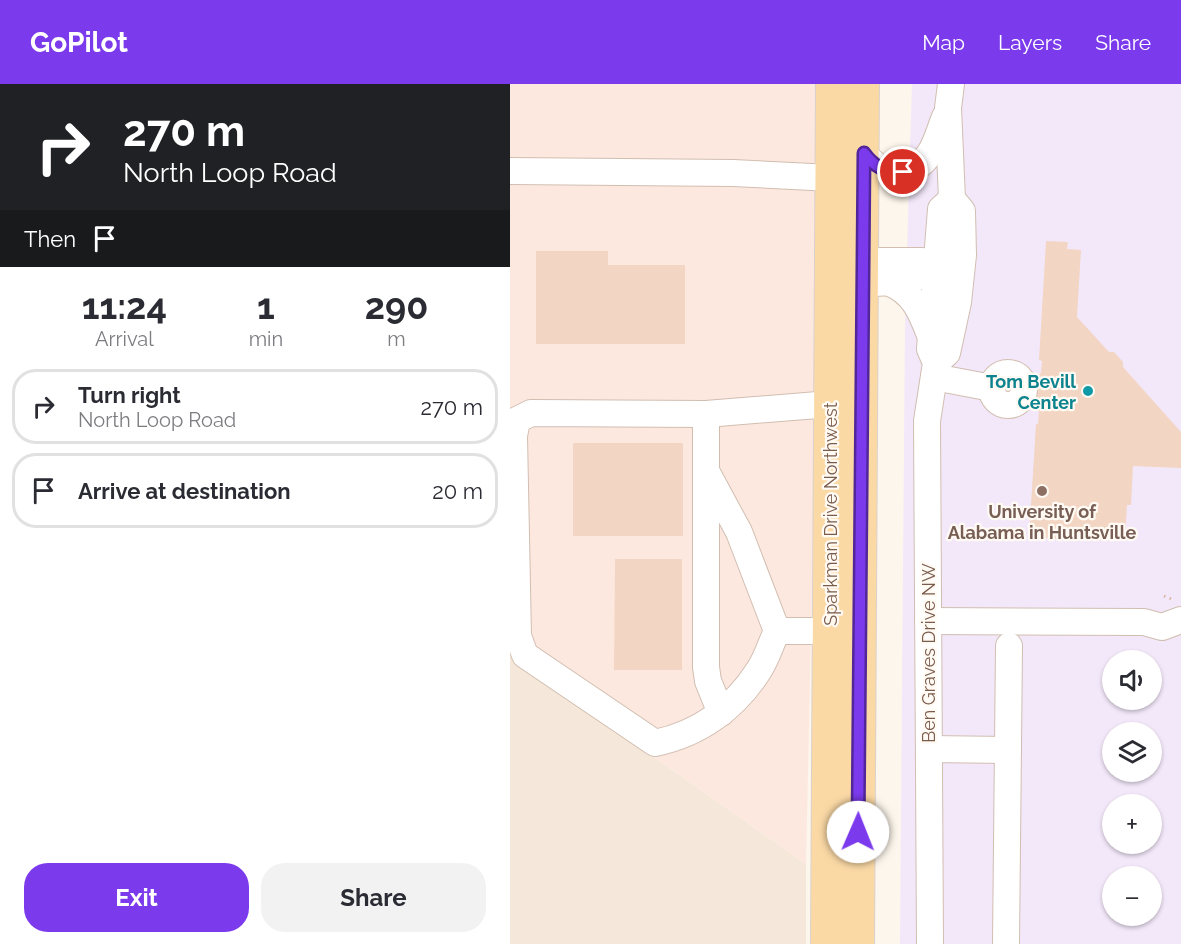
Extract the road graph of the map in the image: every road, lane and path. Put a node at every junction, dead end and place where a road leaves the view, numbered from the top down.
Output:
1 (832, 84) edge
2 (863, 84) edge
3 (950, 96) edge
4 (864, 153) junction
5 (510, 171) edge
6 (832, 178) junction
7 (952, 199) junction
8 (963, 244) junction
9 (937, 268) junction
10 (831, 272) junction
11 (872, 276) junction
12 (958, 302) junction
13 (931, 336) junction
14 (935, 370) junction
15 (992, 388) dead end
16 (830, 404) junction
17 (706, 414) junction
18 (706, 471) junction
19 (1181, 620) edge
20 (928, 621) junction
21 (777, 631) junction
22 (845, 631) junction
23 (1009, 646) dead end
24 (721, 712) junction
25 (929, 749) junction
26 (1008, 750) junction
27 (827, 944) edge
28 (858, 944) edge
29 (930, 944) edge
30 (1006, 944) edge

1 - 6 main road, Sparkman Drive Northwest
2 - 4 main road, Sparkman Drive Northwest
3 - 4 street
3 - 7 street, Ben Graves Drive NW
4 - 11 main road, Sparkman Drive Northwest
5 - 6 street
6 - 10 main road, Sparkman Drive Northwest
7 - 8 street, Ben Graves Drive NW
7 - 9 street, Ben Graves Drive NW
8 - 9 street
8 - 12 street, Ben Graves Drive NW
9 - 11 street
9 - 11 street
9 - 12 street
9 - 13 street, Ben Graves Drive NW
10 - 11 street
10 - 16 main road, Sparkman Drive Northwest
11 - 13 street
11 - 22 main road, Sparkman Drive Northwest
12 - 14 street, Ben Graves Drive NW
13 - 14 street, Ben Graves Drive NW
14 - 15 street
14 - 20 street, Ben Graves Drive NW
16 - 17 street
16 - 22 main road, Sparkman Drive Northwest
17 - 18 street
17 - 24 street
18 - 21 street
18 - 24 street
19 - 20 street
20 - 25 street, Ben Graves Drive NW
21 - 22 street
21 - 24 street
22 - 27 main road, Sparkman Drive Northwest
22 - 28 main road, Sparkman Drive Northwest
23 - 26 street
25 - 26 street
25 - 29 street, Ben Graves Drive NW
26 - 30 street

